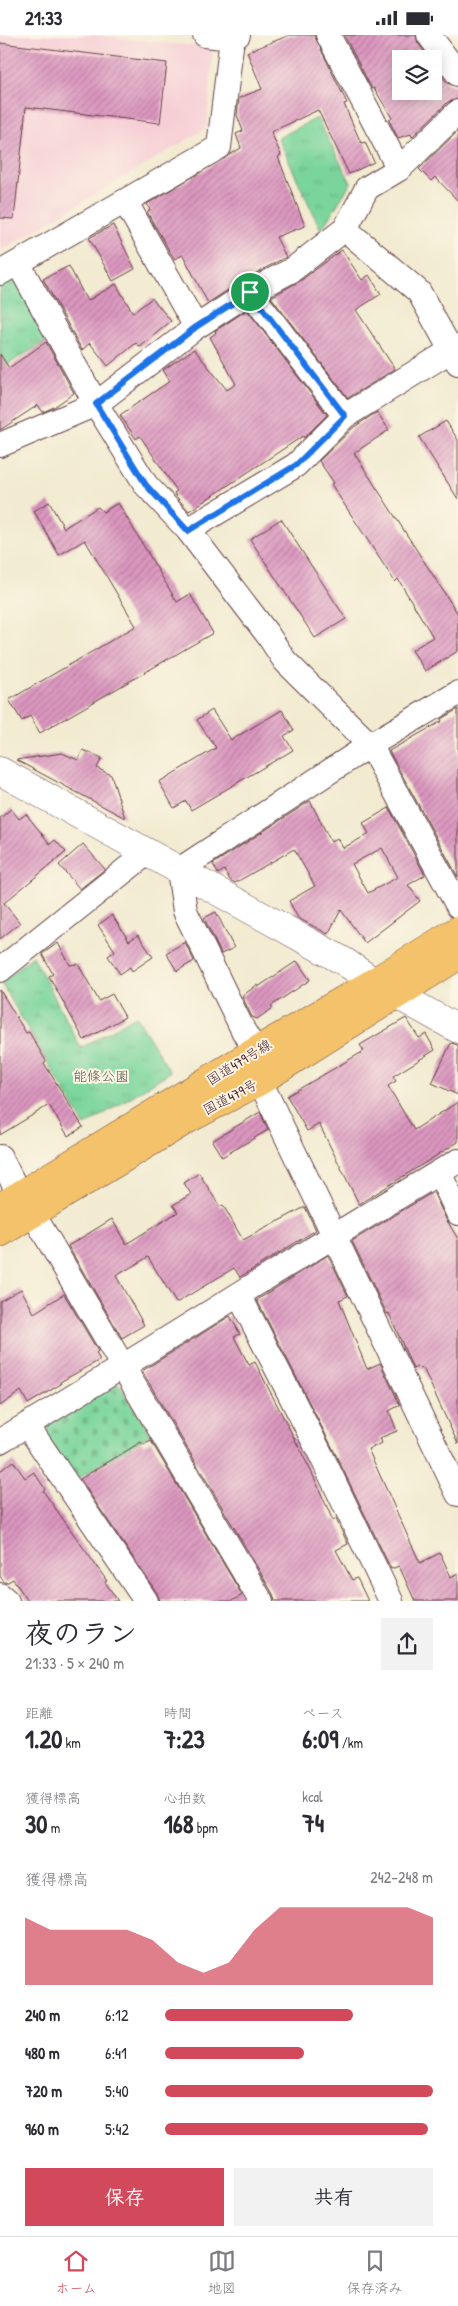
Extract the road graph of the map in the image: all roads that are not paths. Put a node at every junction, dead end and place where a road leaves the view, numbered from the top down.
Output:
1 (205, 35) edge
2 (328, 35) edge
3 (430, 35) edge
4 (235, 37) edge
5 (458, 74) edge
6 (458, 112) edge
7 (399, 169) junction
8 (125, 201) junction
9 (345, 229) junction
10 (9, 268) edge
11 (250, 292) junction
12 (196, 327) junction
13 (455, 354) edge
14 (96, 404) junction
15 (345, 416) junction
16 (0, 445) edge
17 (188, 531) junction
18 (458, 693) edge
19 (370, 745) junction
20 (0, 771) edge
21 (148, 852) junction
22 (179, 870) junction
23 (457, 900) edge
24 (458, 929) edge
25 (458, 956) edge
26 (0, 970) edge
27 (386, 989) junction
28 (458, 1029) edge
29 (256, 1051) junction
30 (260, 1081) junction
31 (0, 1157) edge
32 (448, 1167) edge
33 (17, 1205) edge
34 (458, 1213) edge
35 (0, 1233) edge
36 (334, 1234) junction
37 (239, 1295) junction
38 (123, 1368) junction
39 (27, 1425) junction
40 (0, 1441) edge
41 (458, 1494) edge
42 (0, 1595) edge
43 (7, 1601) edge
44 (146, 1601) edge
45 (261, 1601) edge
46 (391, 1601) edge

1 - 4 street
2 - 7 street
3 - 5 street
4 - 8 street
6 - 7 street
7 - 9 street
8 - 10 street
8 - 12 street
9 - 11 street
9 - 13 street
10 - 14 street
11 - 12 street
11 - 15 street
12 - 14 street
13 - 15 street
14 - 16 street
14 - 17 street
15 - 17 street
17 - 19 street
18 - 19 street
19 - 22 street
19 - 23 street
20 - 21 street
21 - 22 street
21 - 26 street
22 - 27 street
22 - 29 street
24 - 27 highway, 国道479号線
25 - 27 highway, 国道479号
27 - 28 street
27 - 29 highway, 国道479号線
27 - 30 highway, 国道479号
29 - 33 highway, 国道479号線
30 - 33 highway, 国道479号
30 - 36 street
31 - 33 street
32 - 34 street
32 - 36 street
33 - 35 highway, 国道479号
33 - 38 street
36 - 37 street
36 - 41 street
37 - 38 street
37 - 46 street
38 - 39 street
38 - 45 street
39 - 40 street
39 - 44 street
42 - 43 street

